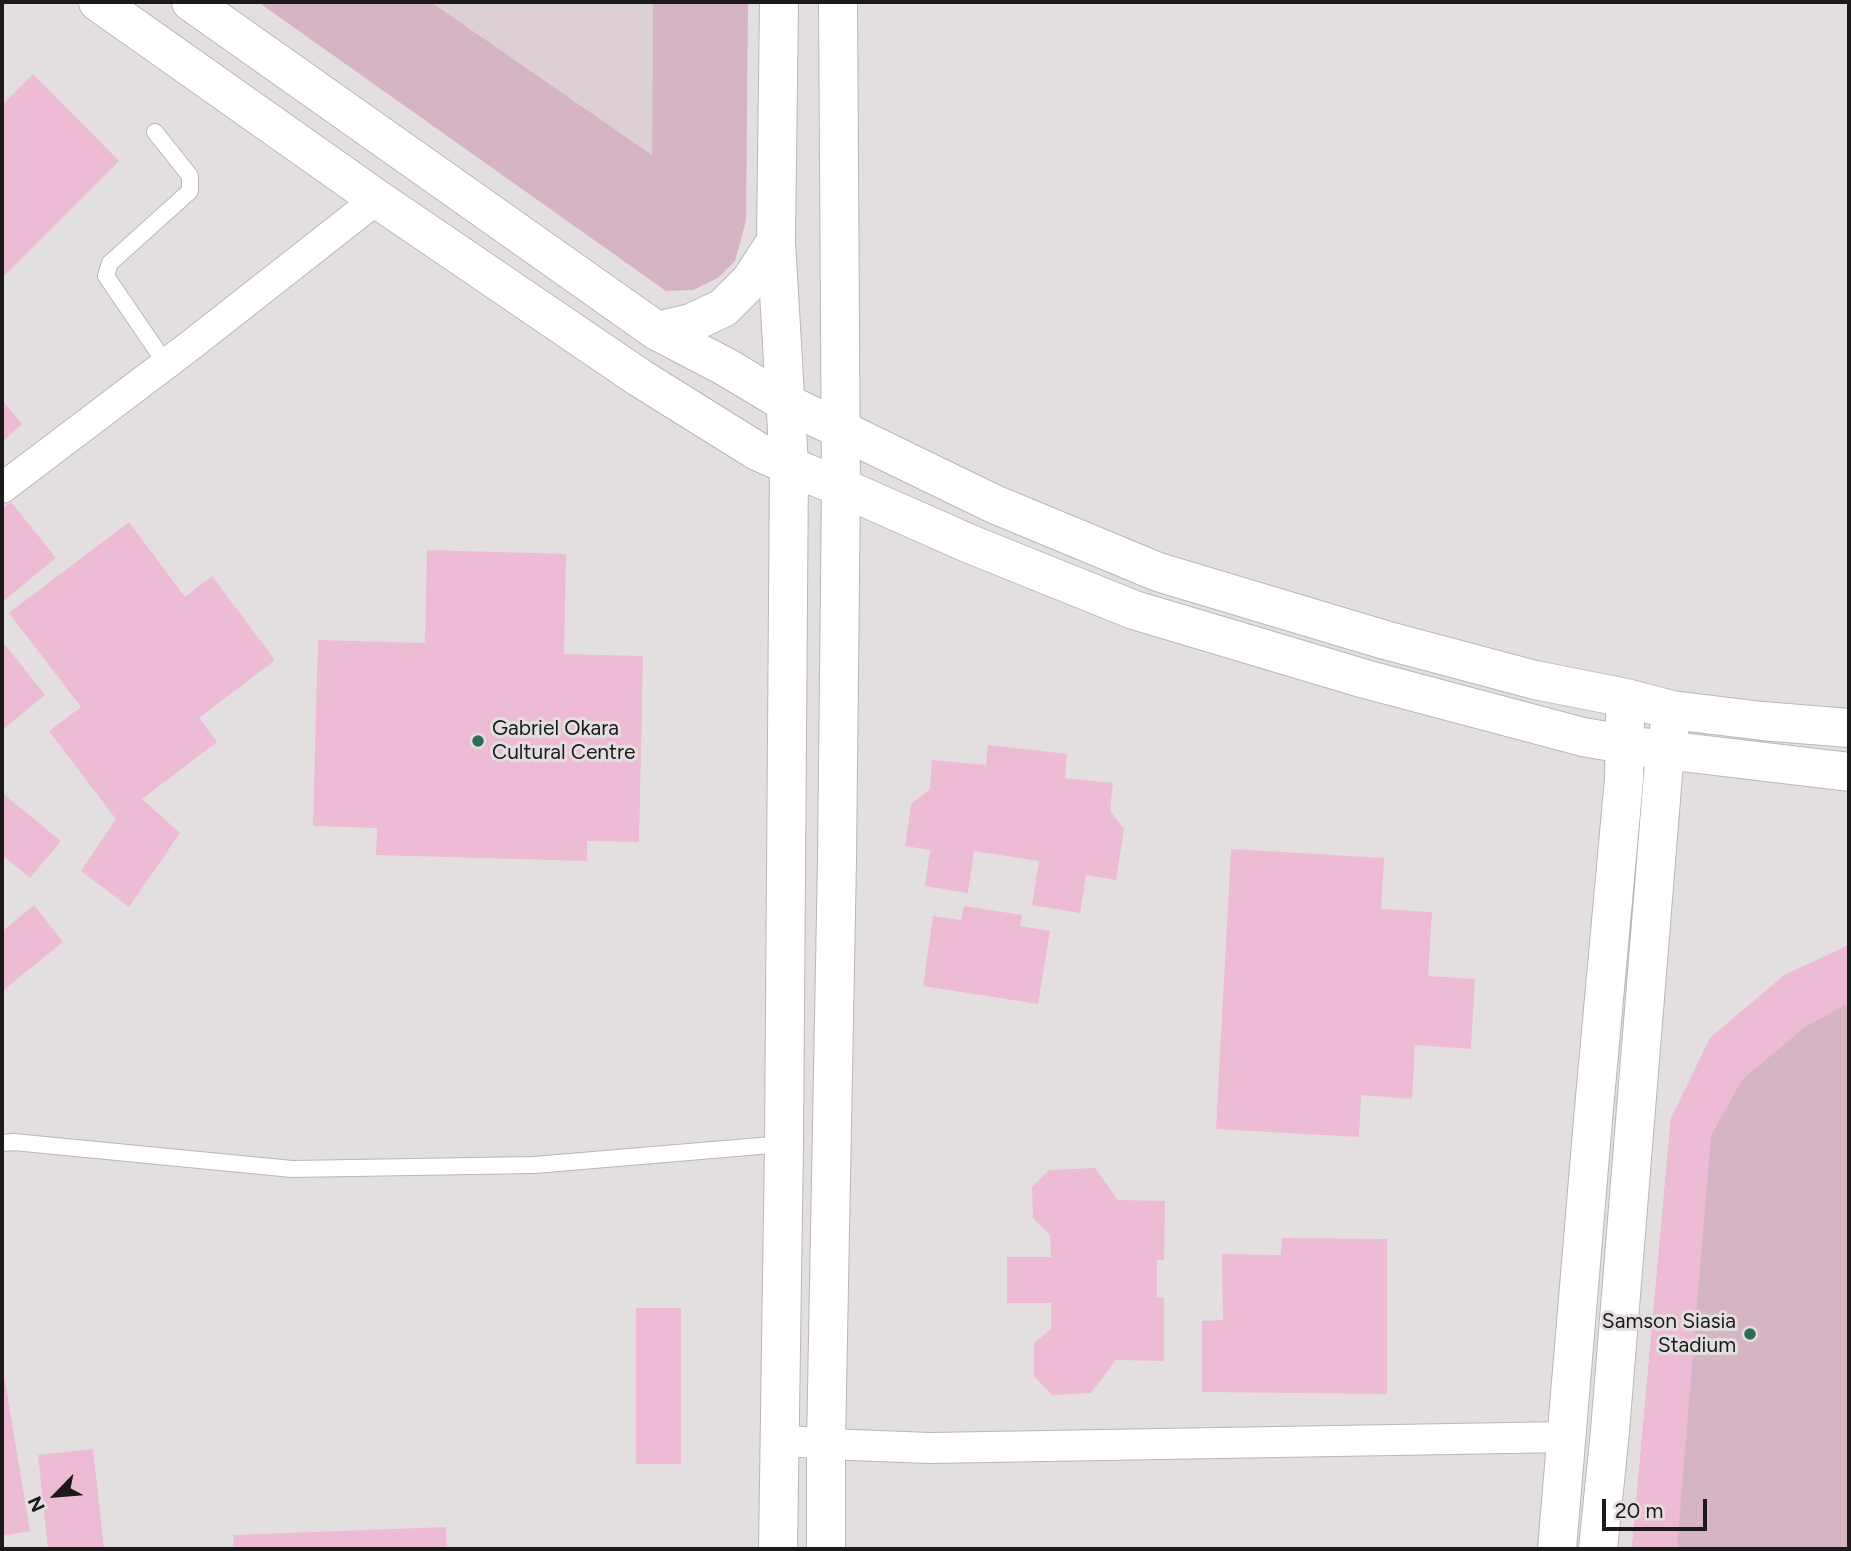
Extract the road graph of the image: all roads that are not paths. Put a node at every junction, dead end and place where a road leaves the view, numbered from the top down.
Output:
1 (98, 2) edge
2 (191, 2) edge
3 (779, 2) edge
4 (838, 2) edge
5 (155, 132) dead end
6 (377, 199) junction
7 (776, 241) junction
8 (657, 331) junction
9 (166, 364) junction
10 (786, 403) junction
11 (840, 428) junction
12 (789, 465) junction
13 (841, 487) junction
14 (2, 488) edge
15 (1626, 698) junction
16 (1672, 710) junction
17 (1849, 727) edge
18 (1624, 744) junction
19 (1665, 750) junction
20 (1849, 772) edge
21 (2, 1143) edge
22 (784, 1144) junction
23 (1567, 1437) junction
24 (778, 1440) junction
25 (827, 1444) junction
26 (778, 1549) edge
27 (826, 1549) edge
28 (1557, 1549) edge
29 (1598, 1549) edge

1 - 6 street
2 - 8 street
3 - 7 street
4 - 11 street
5 - 9 lane
6 - 9 street
6 - 12 street
7 - 8 street
7 - 10 street
8 - 10 street
9 - 14 street
10 - 11 street
10 - 12 street
11 - 13 street
11 - 15 street
12 - 13 street
12 - 22 street
13 - 18 street
13 - 25 street
15 - 16 street
15 - 18 street
16 - 17 street
16 - 19 street
18 - 19 street
18 - 23 street
19 - 20 street
19 - 29 street
21 - 22 lane
22 - 24 street
23 - 25 street
23 - 28 street
24 - 25 street
24 - 26 street
25 - 27 street

